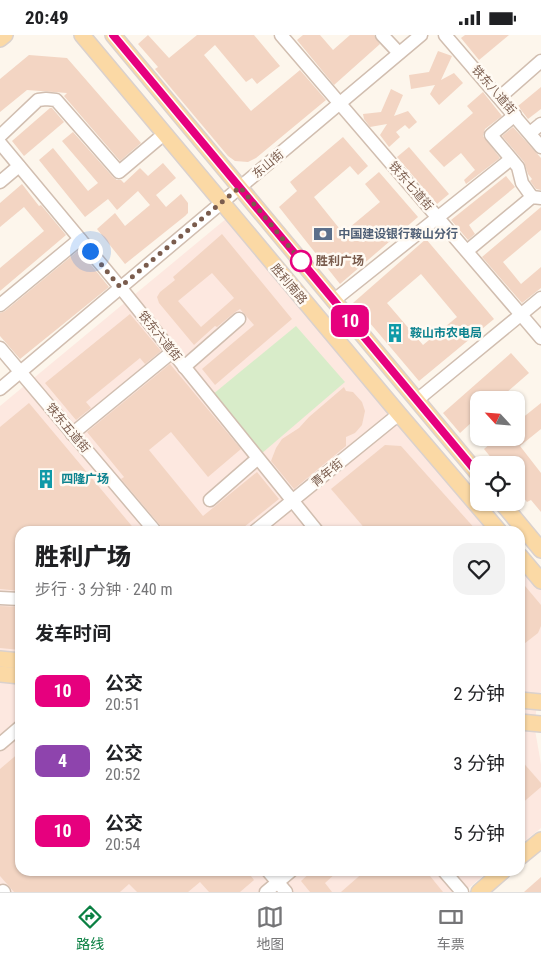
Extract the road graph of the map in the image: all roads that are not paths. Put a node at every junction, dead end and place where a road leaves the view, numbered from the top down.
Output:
1 (5, 35) edge
2 (82, 35) edge
3 (113, 35) edge
4 (281, 35) edge
5 (382, 35) edge
6 (420, 35) edge
7 (445, 35) edge
8 (0, 39) edge
9 (399, 53) junction
10 (541, 61) edge
11 (500, 97) junction
12 (339, 103) junction
13 (515, 115) junction
14 (541, 124) edge
15 (530, 133) junction
16 (164, 135) junction
17 (0, 136) edge
18 (0, 143) edge
19 (541, 147) edge
20 (511, 159) junction
21 (19, 166) junction
22 (0, 182) edge
23 (240, 187) junction
24 (536, 198) edge
25 (221, 202) junction
26 (438, 217) junction
27 (80, 239) junction
28 (467, 251) junction
29 (120, 287) junction
30 (541, 298) edge
31 (334, 301) junction
32 (0, 305) edge
33 (521, 314) junction
34 (240, 319) dead end
35 (541, 338) edge
36 (0, 348) edge
37 (172, 352) junction
38 (184, 367) junction
39 (20, 372) junction
40 (0, 389) edge
41 (417, 400) junction
42 (399, 414) junction
43 (72, 434) junction
44 (257, 459) junction
45 (470, 464) edge
46 (210, 500) dead end
47 (292, 501) junction
48 (509, 511) edge
49 (151, 526) edge
50 (261, 526) edge
51 (313, 526) edge
52 (495, 526) edge
53 (521, 526) edge
54 (525, 531) edge
55 (541, 550) edge
56 (525, 562) edge
57 (541, 581) edge
58 (0, 598) edge
59 (15, 599) edge
60 (0, 659) edge
61 (15, 660) edge
62 (0, 674) edge
63 (15, 676) edge
64 (525, 700) edge
65 (541, 702) edge
66 (525, 722) edge
67 (541, 723) edge
68 (15, 731) edge
69 (0, 744) edge
70 (541, 840) edge
71 (525, 853) edge
72 (272, 876) edge
73 (288, 876) edge
74 (448, 876) edge
75 (497, 876) edge
76 (282, 887) edge
77 (266, 892) edge
78 (462, 892) edge
79 (479, 892) edge

1 - 8 main road
2 - 16 main road, 胜利南路
3 - 23 main road, 胜利南路
4 - 12 street, 铁东七道街
5 - 9 street
6 - 9 street, 东山街
7 - 11 street, 铁东八道街
9 - 12 street, 东山街
10 - 11 street
11 - 13 street, 铁东八道街
12 - 23 street, 东山街
12 - 26 street, 铁东七道街
13 - 15 street, 铁东八道街
13 - 20 street
14 - 15 street
15 - 19 street, 铁东八道街
16 - 17 street
16 - 25 main road, 胜利南路
18 - 21 street, 铁东六道街
20 - 24 street
20 - 26 street
21 - 22 street
21 - 27 street, 铁东六道街
23 - 25 street, 东山街
23 - 31 main road, 胜利南路
24 - 28 street
25 - 29 street, 东山街
25 - 42 main road, 胜利南路
26 - 28 street, 铁东七道街
26 - 31 street
27 - 29 street, 铁东六道街
27 - 32 street
28 - 33 street, 铁东七道街
29 - 37 street, 铁东六道街
29 - 39 street, 东山街
30 - 33 street
31 - 41 main road, 胜利南路
33 - 35 street, 铁东七道街
33 - 41 street
34 - 38 street
36 - 39 street, 铁东五道街
37 - 38 street, 铁东六道街
37 - 43 street
38 - 44 street, 铁东六道街
39 - 40 street, 东山街
39 - 43 street, 铁东五道街
41 - 45 main road, 胜利南路
42 - 47 street, 青年街
42 - 52 main road, 胜利南路
43 - 49 street, 铁东五道街
44 - 46 street
44 - 47 street, 铁东六道街
47 - 50 street, 青年街
47 - 51 street, 铁东六道街
48 - 53 main road
54 - 55 main road
56 - 57 main road
58 - 59 street
60 - 61 main road
62 - 63 main road
64 - 65 main road
66 - 67 main road
68 - 69 street
70 - 71 main road
72 - 76 street
73 - 76 street
74 - 78 street
75 - 79 main road
76 - 77 street

